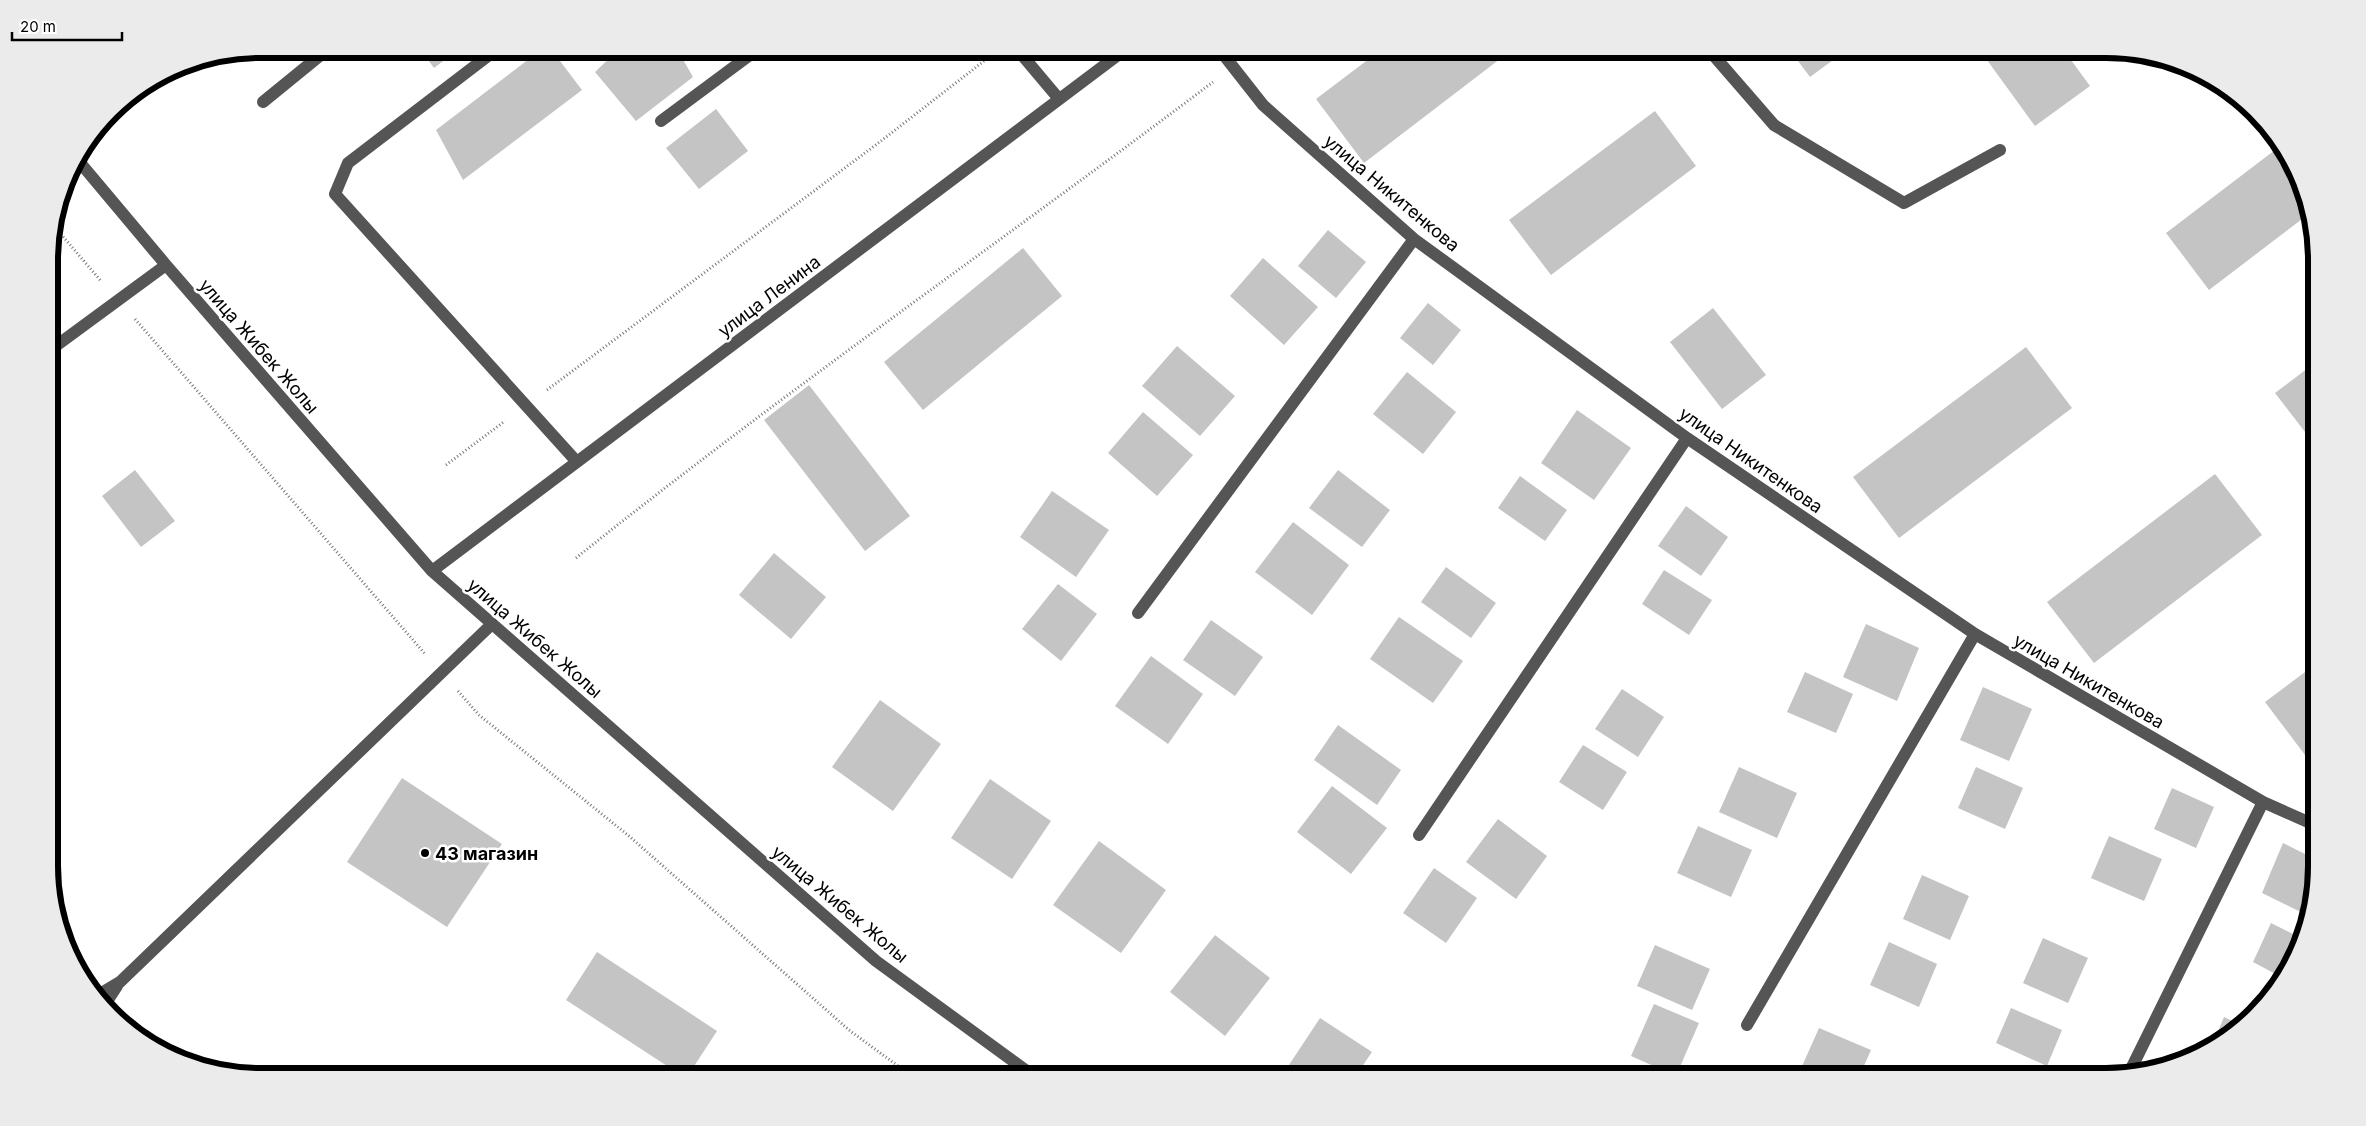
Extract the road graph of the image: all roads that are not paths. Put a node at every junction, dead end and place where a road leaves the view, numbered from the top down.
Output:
1 (317, 58) edge
2 (485, 58) edge
3 (746, 58) edge
4 (1025, 58) edge
5 (1114, 58) edge
6 (1226, 58) edge
7 (1716, 58) edge
8 (1060, 99) junction
9 (263, 102) dead end
10 (661, 121) dead end
11 (2000, 150) dead end
12 (81, 165) edge
13 (1414, 239) junction
14 (166, 265) junction
15 (58, 345) edge
16 (1687, 438) junction
17 (577, 462) junction
18 (432, 571) junction
19 (1138, 613) dead end
20 (492, 624) junction
21 (1975, 634) junction
22 (2263, 802) junction
23 (2308, 822) edge
24 (1418, 835) dead end
25 (120, 982) junction
26 (102, 993) edge
27 (108, 1000) edge
28 (1747, 1025) dead end
29 (2132, 1067) edge
30 (1023, 1068) edge

1 - 9 street
2 - 17 street
3 - 10 street
4 - 8 street
5 - 8 street, улица Ленина
6 - 13 street, улица Никитенкова
7 - 11 street
8 - 17 street, улица Ленина
12 - 14 street, улица Жибек Жолы
13 - 16 street, улица Никитенкова
13 - 19 street
14 - 15 street
14 - 18 street, улица Жибек Жолы
16 - 21 street, улица Никитенкова
16 - 24 street
17 - 18 street, улица Ленина
18 - 20 street, улица Жибек Жолы
20 - 25 street
20 - 30 street, улица Жибек Жолы
21 - 22 street, улица Никитенкова
21 - 28 street
22 - 23 street, улица Никитенкова
22 - 29 street
25 - 26 street
25 - 27 street

